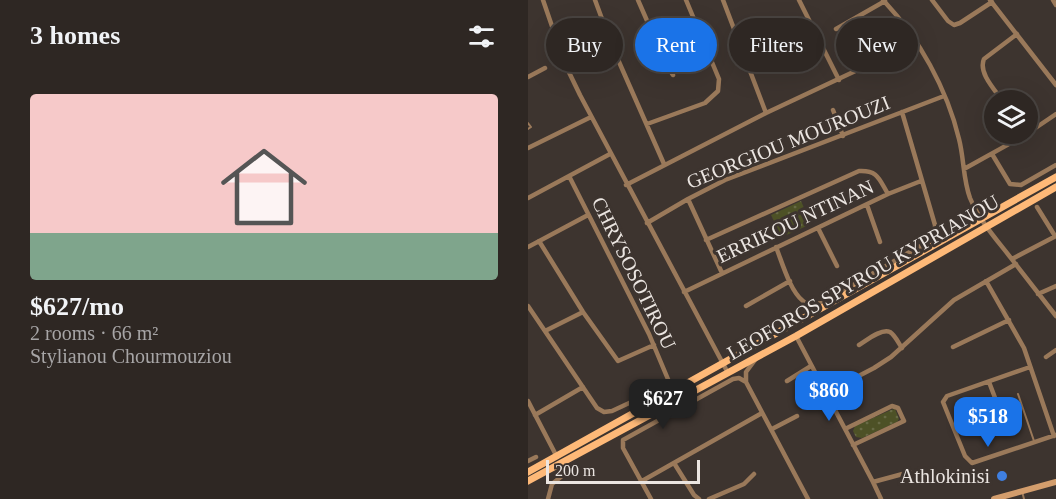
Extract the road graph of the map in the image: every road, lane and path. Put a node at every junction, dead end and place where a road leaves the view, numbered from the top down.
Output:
1 (543, 0) edge
2 (595, 0) edge
3 (638, 0) edge
4 (686, 0) edge
5 (723, 0) edge
6 (799, 0) edge
7 (932, 0) edge
8 (1053, 0) edge
9 (884, 1) edge
10 (991, 1) edge
11 (1056, 5) edge
12 (549, 18) edge
13 (602, 18) edge
14 (808, 18) edge
15 (855, 18) edge
16 (900, 18) edge
17 (1017, 34) junction
18 (918, 48) edge
19 (824, 50) edge
20 (545, 68) dead end
21 (623, 71) edge
22 (569, 72) edge
23 (855, 72) edge
24 (673, 75) dead end
25 (528, 77) edge
26 (839, 80) junction
27 (1056, 85) edge
28 (995, 90) edge
29 (944, 96) junction
30 (833, 110) dead end
31 (902, 112) junction
32 (766, 113) junction
33 (1056, 114) edge
34 (591, 117) junction
35 (528, 123) edge
36 (647, 124) junction
37 (1038, 126) edge
38 (528, 129) edge
39 (843, 136) junction
40 (1008, 144) edge
41 (528, 148) edge
42 (610, 154) junction
43 (992, 154) junction
44 (664, 164) junction
45 (1056, 165) edge
46 (964, 169) junction
47 (569, 176) junction
48 (1056, 177) edge
49 (921, 181) junction
50 (626, 185) junction
51 (1056, 187) edge
52 (888, 194) junction
53 (528, 198) edge
54 (688, 199) junction
55 (867, 205) junction
56 (1036, 207) dead end
57 (588, 215) junction
58 (647, 223) junction
59 (984, 223) junction
60 (818, 228) junction
61 (1056, 236) edge
62 (706, 240) junction
63 (539, 242) junction
64 (880, 242) dead end
65 (528, 247) edge
66 (776, 247) junction
67 (1014, 262) junction
68 (837, 266) dead end
69 (722, 273) junction
70 (790, 281) junction
71 (986, 281) junction
72 (1056, 286) edge
73 (684, 292) junction
74 (1038, 294) junction
75 (528, 306) edge
76 (746, 306) dead end
77 (583, 312) junction
78 (1056, 316) edge
79 (1009, 321) junction
80 (545, 332) junction
81 (796, 336) junction
82 (654, 345) junction
83 (858, 345) dead end
84 (954, 347) dead end
85 (902, 348) junction
86 (1056, 350) edge
87 (759, 356) junction
88 (1046, 357) dead end
89 (722, 365) junction
90 (811, 366) junction
91 (1030, 367) junction
92 (728, 373) junction
93 (787, 381) dead end
94 (746, 382) junction
95 (989, 382) junction
96 (583, 387) junction
97 (826, 393) junction
98 (1018, 394) dead end
99 (528, 401) edge
100 (762, 413) junction
101 (535, 415) junction
102 (797, 416) dead end
103 (1005, 424) dead end
104 (772, 429) junction
105 (845, 429) junction
106 (1055, 436) edge
107 (1035, 443) junction
108 (853, 445) junction
109 (536, 457) dead end
110 (558, 457) junction
111 (528, 461) edge
112 (674, 464) junction
113 (567, 471) dead end
114 (528, 472) edge
115 (910, 472) dead end
116 (754, 474) dead end
117 (528, 481) edge
118 (642, 481) junction
119 (873, 482) junction
120 (1056, 483) edge
121 (1022, 491) junction
122 (548, 499) edge
123 (651, 499) edge
124 (699, 499) edge
125 (709, 499) edge
126 (808, 499) edge
127 (881, 499) edge
128 (994, 499) edge
129 (1024, 499) edge

1 - 12 street
2 - 13 street
3 - 24 street
4 - 36 street
5 - 32 street
6 - 14 street
7 - 10 street
8 - 11 street
9 - 15 street
9 - 16 street
10 - 17 street
17 - 27 street
17 - 28 street
18 - 29 street
19 - 26 street
20 - 25 street
21 - 36 street
22 - 34 street
23 - 26 street
26 - 32 street
29 - 31 street, GEORGIOU MOUROUZI
29 - 46 street
30 - 39 street
31 - 39 street, GEORGIOU MOUROUZI
31 - 49 street
32 - 44 street
33 - 37 street
34 - 41 street
34 - 42 street
35 - 38 lane
36 - 44 street
39 - 54 street, GEORGIOU MOUROUZI
40 - 43 street
42 - 47 street
42 - 50 street
43 - 45 street
43 - 46 street
44 - 50 street
46 - 59 street
47 - 53 street
47 - 57 street, CHRYSOSOTIROU
48 - 59 main road, LEOFOROS SPYROU KYPRIANOU
49 - 52 street, ERRIKOU NTINAN
49 - 70 street
50 - 58 street
51 - 59 main road, LEOFOROS SPYROU KYPRIANOU
52 - 55 street, ERRIKOU NTINAN
52 - 62 street
54 - 58 street, GEORGIOU MOUROUZI
54 - 62 street
55 - 60 street, ERRIKOU NTINAN
55 - 64 street
56 - 61 street
57 - 63 street
57 - 82 street, CHRYSOSOTIROU
58 - 73 street
59 - 67 street
59 - 81 main road, LEOFOROS SPYROU KYPRIANOU
59 - 89 main road, LEOFOROS SPYROU KYPRIANOU
60 - 66 street, ERRIKOU NTINAN
60 - 68 street
61 - 67 street
62 - 69 street
63 - 65 street
63 - 77 street
66 - 69 street, ERRIKOU NTINAN
66 - 70 street
67 - 71 street
67 - 74 street
69 - 73 street, ERRIKOU NTINAN
70 - 76 street
71 - 79 street
71 - 85 street
72 - 74 street
73 - 89 street
74 - 78 street
75 - 80 street
77 - 80 street
77 - 82 street
79 - 84 street
79 - 91 street
80 - 96 street
81 - 87 main road, LEOFOROS SPYROU KYPRIANOU
81 - 90 street
82 - 96 street, CHRYSOSOTIROU
83 - 85 street
85 - 97 street
86 - 88 street
87 - 92 main road, LEOFOROS SPYROU KYPRIANOU
87 - 94 street
89 - 92 street
89 - 110 main road, LEOFOROS SPYROU KYPRIANOU
90 - 93 street
90 - 97 street
91 - 95 street
91 - 106 street
92 - 117 main road, LEOFOROS SPYROU KYPRIANOU
94 - 100 street
94 - 118 street
95 - 103 street
95 - 107 street
96 - 101 street
97 - 105 street
98 - 107 lane
99 - 101 street
100 - 104 street
100 - 112 street
101 - 110 street
102 - 104 street
104 - 126 street
105 - 108 street
105 - 108 street
106 - 107 street
108 - 119 street
109 - 111 street
110 - 114 main road, LEOFOROS SPYROU KYPRIANOU
112 - 118 street
112 - 124 street
113 - 122 street
115 - 119 street
116 - 125 street
118 - 123 street
119 - 127 street
120 - 121 main road
121 - 128 main road
121 - 129 lane

